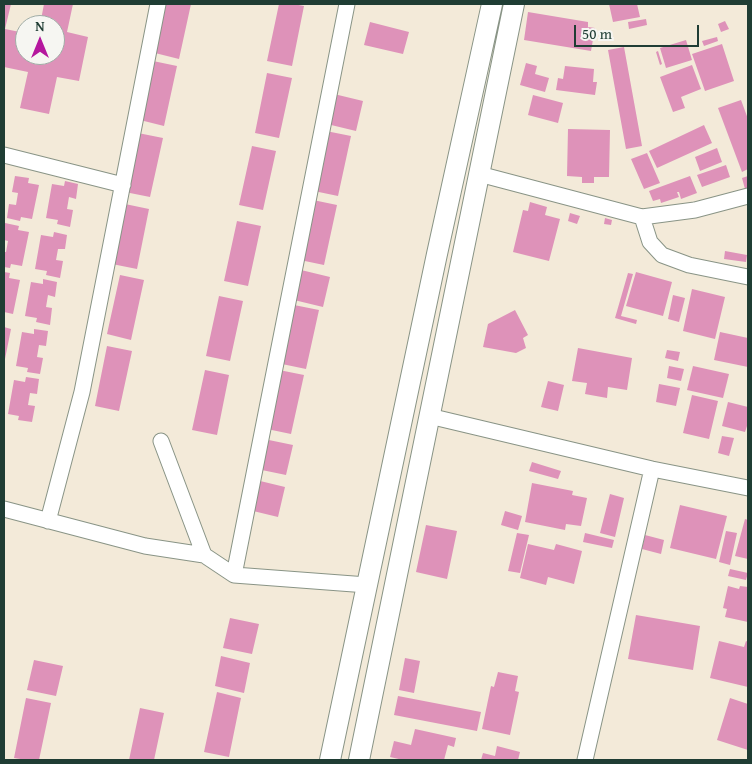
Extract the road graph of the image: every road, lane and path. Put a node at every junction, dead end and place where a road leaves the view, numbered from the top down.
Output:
1 (158, 4) edge
2 (348, 4) edge
3 (492, 4) edge
4 (514, 4) edge
5 (4, 155) edge
6 (479, 174) junction
7 (123, 185) junction
8 (748, 196) edge
9 (642, 217) junction
10 (748, 277) edge
11 (429, 416) junction
12 (161, 441) dead end
13 (652, 469) junction
14 (748, 488) edge
15 (4, 509) edge
16 (48, 521) junction
17 (204, 555) junction
18 (234, 575) junction
19 (368, 585) junction
20 (330, 760) edge
21 (359, 760) edge
22 (585, 760) edge

1 - 7 street
2 - 18 street
3 - 19 street
4 - 6 street
5 - 7 street
6 - 9 street
6 - 11 street
7 - 16 street
8 - 9 street
9 - 10 street
11 - 13 street
11 - 21 street
12 - 17 street
13 - 14 street
13 - 22 street
15 - 16 street
16 - 17 street
17 - 18 street
18 - 19 street
19 - 20 street

